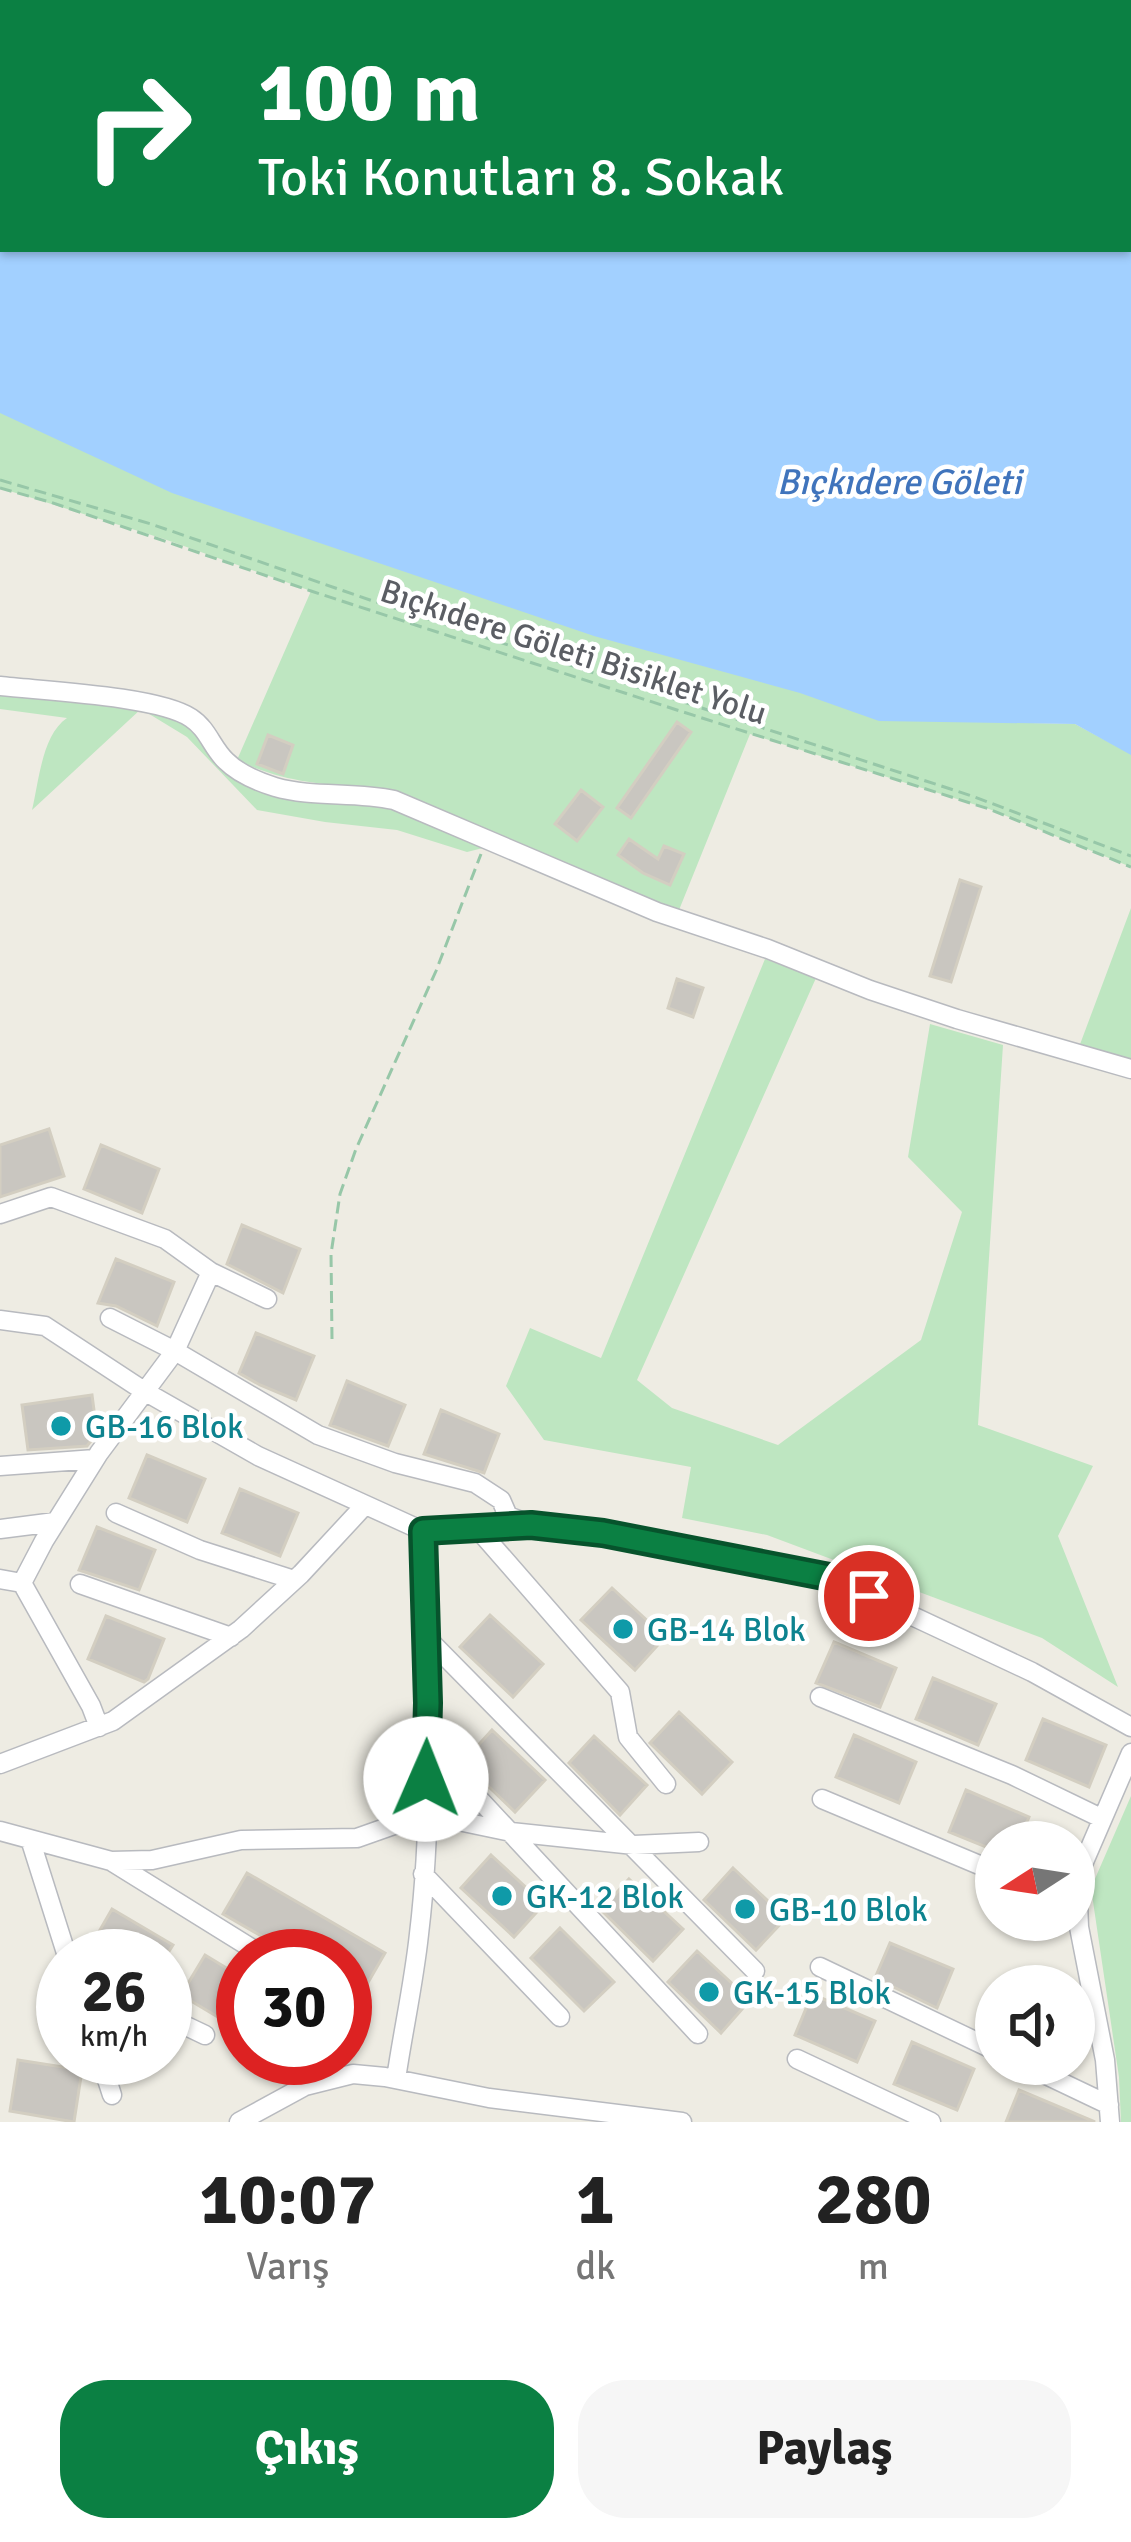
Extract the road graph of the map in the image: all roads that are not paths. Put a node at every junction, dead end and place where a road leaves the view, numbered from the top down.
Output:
1 (0, 686) edge
2 (1131, 1070) edge
3 (0, 1214) edge
4 (211, 1271) junction
5 (267, 1299) dead end
6 (110, 1318) dead end
7 (0, 1320) edge
8 (175, 1351) junction
9 (144, 1391) junction
10 (95, 1459) junction
11 (0, 1466) edge
12 (365, 1504) junction
13 (116, 1513) dead end
14 (55, 1522) junction
15 (531, 1525) junction
16 (0, 1528) edge
17 (477, 1528) junction
18 (423, 1531) junction
19 (0, 1579) edge
20 (294, 1580) junction
21 (22, 1583) junction
22 (80, 1584) dead end
23 (231, 1637) junction
24 (426, 1637) junction
25 (820, 1697) dead end
26 (99, 1727) junction
27 (1131, 1727) edge
28 (427, 1743) junction
29 (1131, 1754) edge
30 (0, 1764) edge
31 (666, 1784) dead end
32 (822, 1798) dead end
33 (425, 1814) junction
34 (1101, 1818) junction
35 (0, 1831) edge
36 (512, 1832) junction
37 (1095, 1833) edge
38 (30, 1839) junction
39 (698, 1842) dead end
40 (634, 1845) junction
41 (111, 1862) junction
42 (975, 1863) edge
43 (423, 1874) junction
44 (58, 1929) edge
45 (220, 1929) edge
46 (1082, 1941) edge
47 (820, 1967) dead end
48 (755, 1971) dead end
49 (560, 2017) dead end
50 (192, 2029) edge
51 (698, 2034) dead end
52 (205, 2035) dead end
53 (975, 2041) edge
54 (797, 2059) dead end
55 (396, 2079) junction
56 (109, 2085) edge
57 (1059, 2085) edge
58 (112, 2095) dead end
59 (1109, 2114) edge
60 (239, 2122) edge
61 (682, 2122) edge
62 (931, 2122) edge

1 - 2 street
3 - 4 street
4 - 5 street
4 - 8 street
6 - 8 street
7 - 9 street
8 - 9 street
8 - 15 street
9 - 10 street
9 - 12 street
10 - 11 street
10 - 14 street
12 - 18 street
12 - 20 street
13 - 20 street
14 - 16 street
14 - 21 street
15 - 17 street
15 - 27 street
17 - 18 street
17 - 31 street
18 - 24 street
19 - 21 street
20 - 23 street
21 - 26 street
22 - 23 street
23 - 26 street
24 - 28 street
24 - 40 street
25 - 34 street
26 - 30 street
28 - 33 street
28 - 36 street
29 - 34 street
32 - 42 street
33 - 36 street
33 - 41 street
33 - 43 street
34 - 37 street
35 - 38 street
36 - 40 street
36 - 51 street
38 - 41 street
38 - 44 street
39 - 40 street
40 - 48 street
41 - 45 street
43 - 49 street
43 - 55 street
46 - 59 street
47 - 53 street
50 - 52 street
54 - 62 street
55 - 60 street
55 - 61 street
56 - 58 street
57 - 59 street

